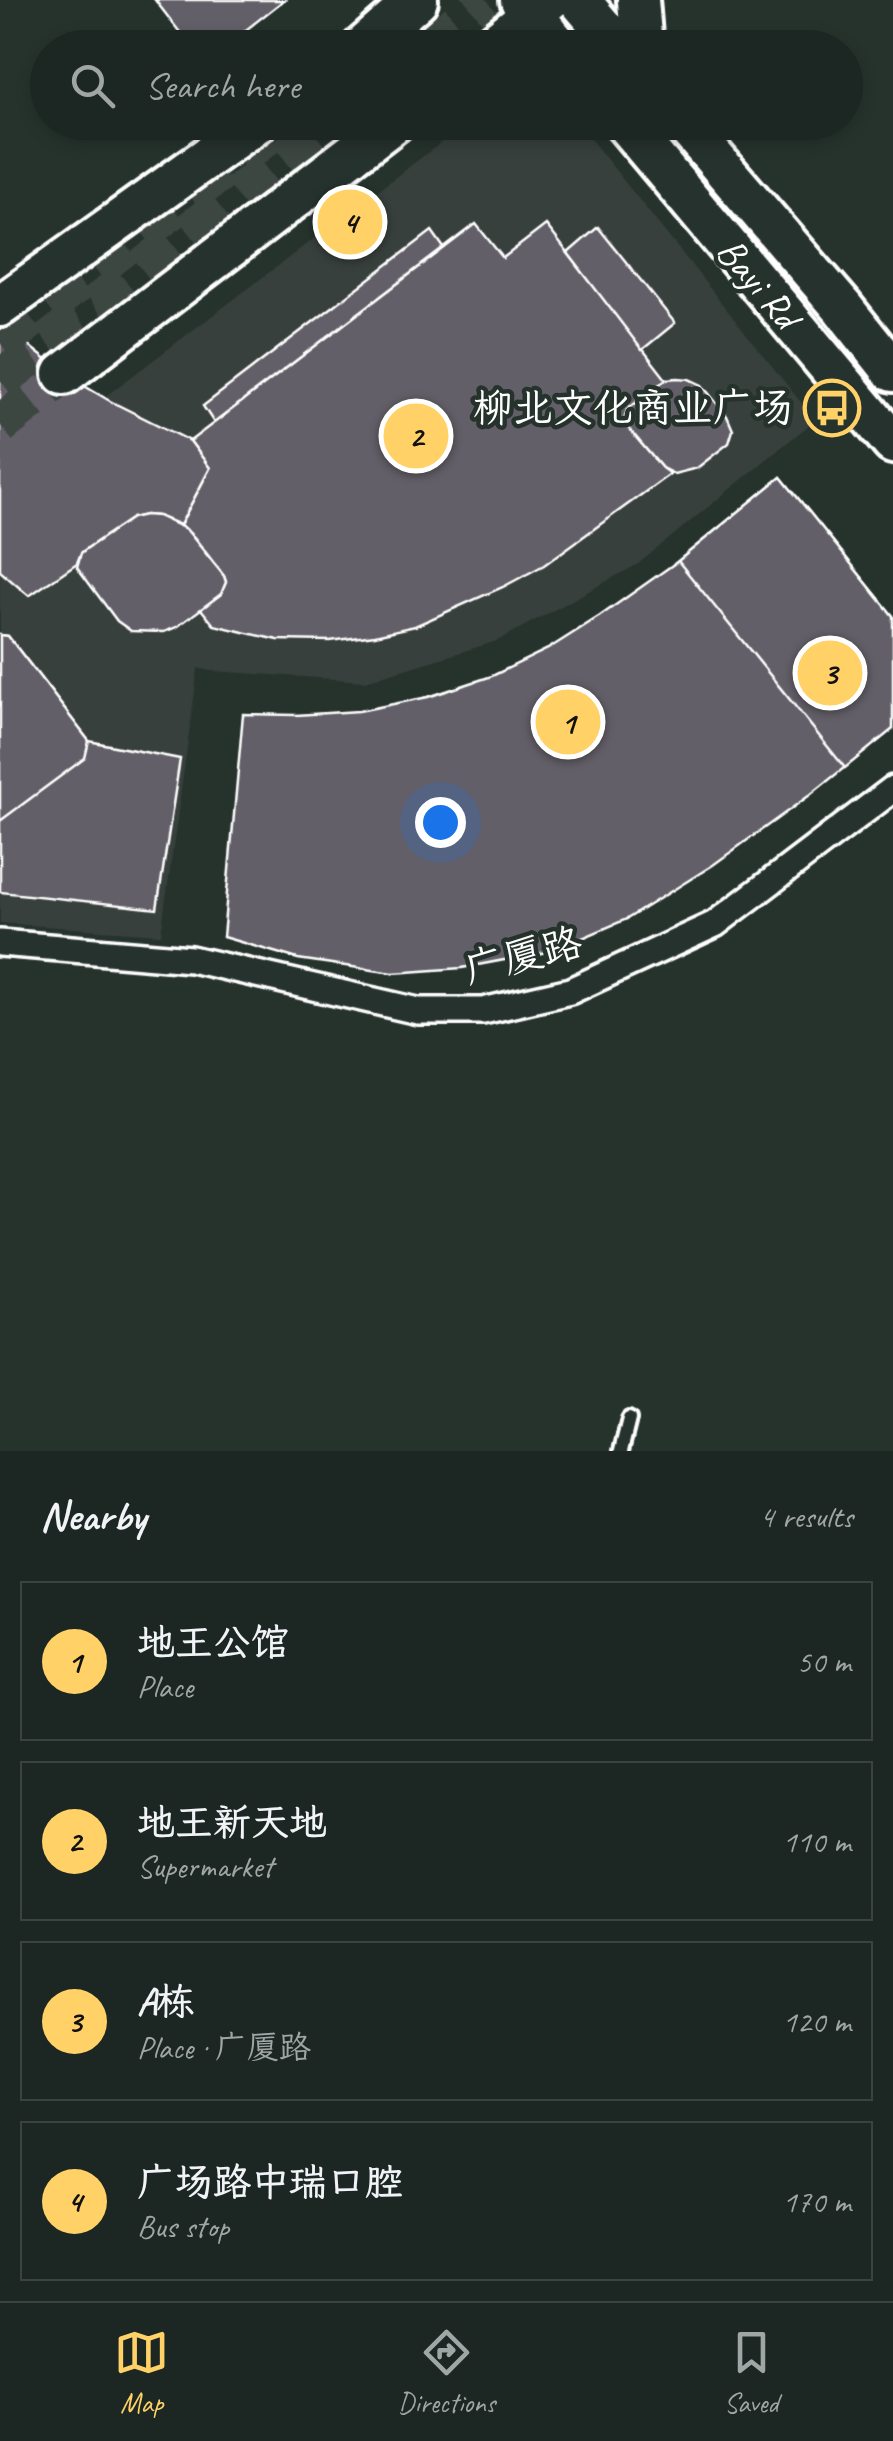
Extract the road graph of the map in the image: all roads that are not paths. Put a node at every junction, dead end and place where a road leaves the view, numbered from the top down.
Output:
1 (394, 0) edge
2 (417, 0) edge
3 (580, 0) edge
4 (638, 0) edge
5 (534, 4) edge
6 (375, 30) edge
7 (383, 30) edge
8 (507, 30) edge
9 (549, 30) edge
10 (605, 30) edge
11 (640, 30) edge
12 (232, 140) edge
13 (370, 140) edge
14 (638, 140) edge
15 (698, 140) edge
16 (0, 306) edge
17 (893, 371) edge
18 (64, 374) tunnel mouth
19 (893, 443) edge
20 (893, 789) edge
21 (0, 943) edge
22 (630, 1418) dead end
23 (621, 1451) edge

1 - 6 main road
2 - 7 main road
3 - 10 main road
4 - 11 main road
5 - 8 main road
5 - 9 main road
12 - 16 main road
13 - 18 main road
14 - 19 main road, Bayi Rd
15 - 17 main road, Bayi Rd
20 - 21 street, 广厦路
22 - 23 lane

